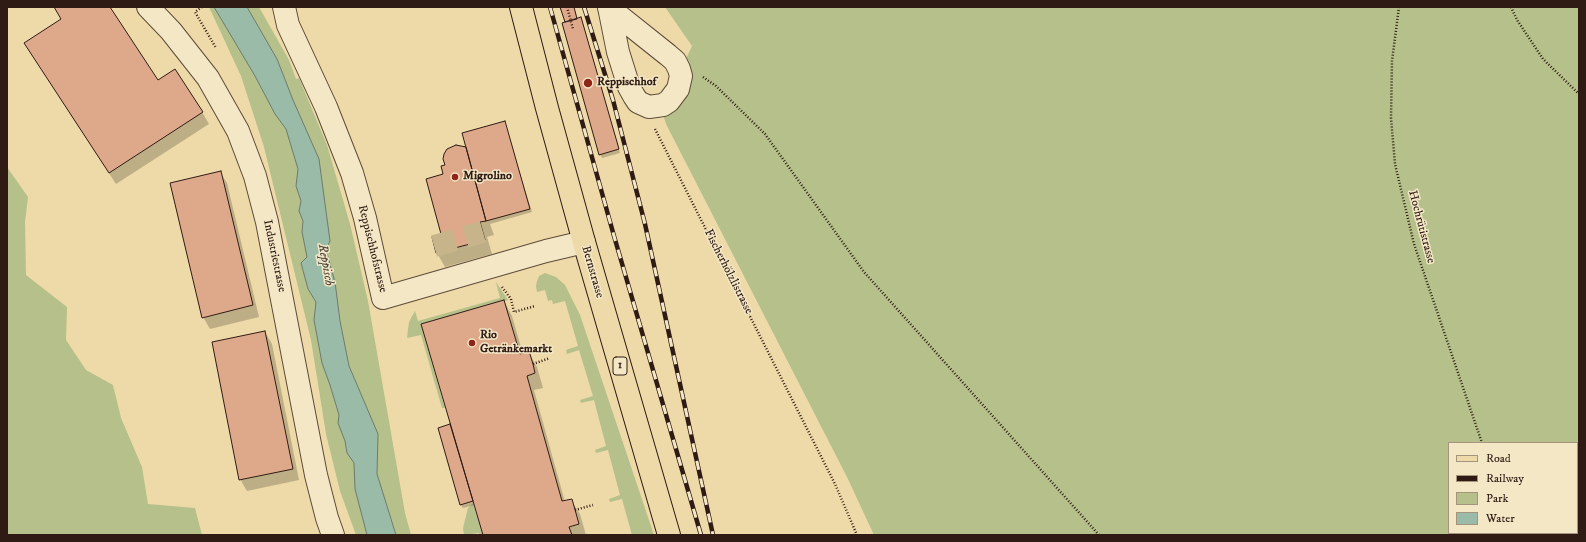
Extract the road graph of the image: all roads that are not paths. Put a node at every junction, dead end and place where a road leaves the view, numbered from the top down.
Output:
1 (148, 7) edge
2 (284, 7) edge
3 (521, 7) edge
4 (609, 7) edge
5 (584, 242) junction
6 (333, 535) edge
7 (669, 535) edge

1 - 6 street, Industriestrasse
2 - 5 street, Reppischhofstrasse
3 - 5 main road, Bernstrasse / 1
4 - 4 street
5 - 7 main road, Bernstrasse / 1

